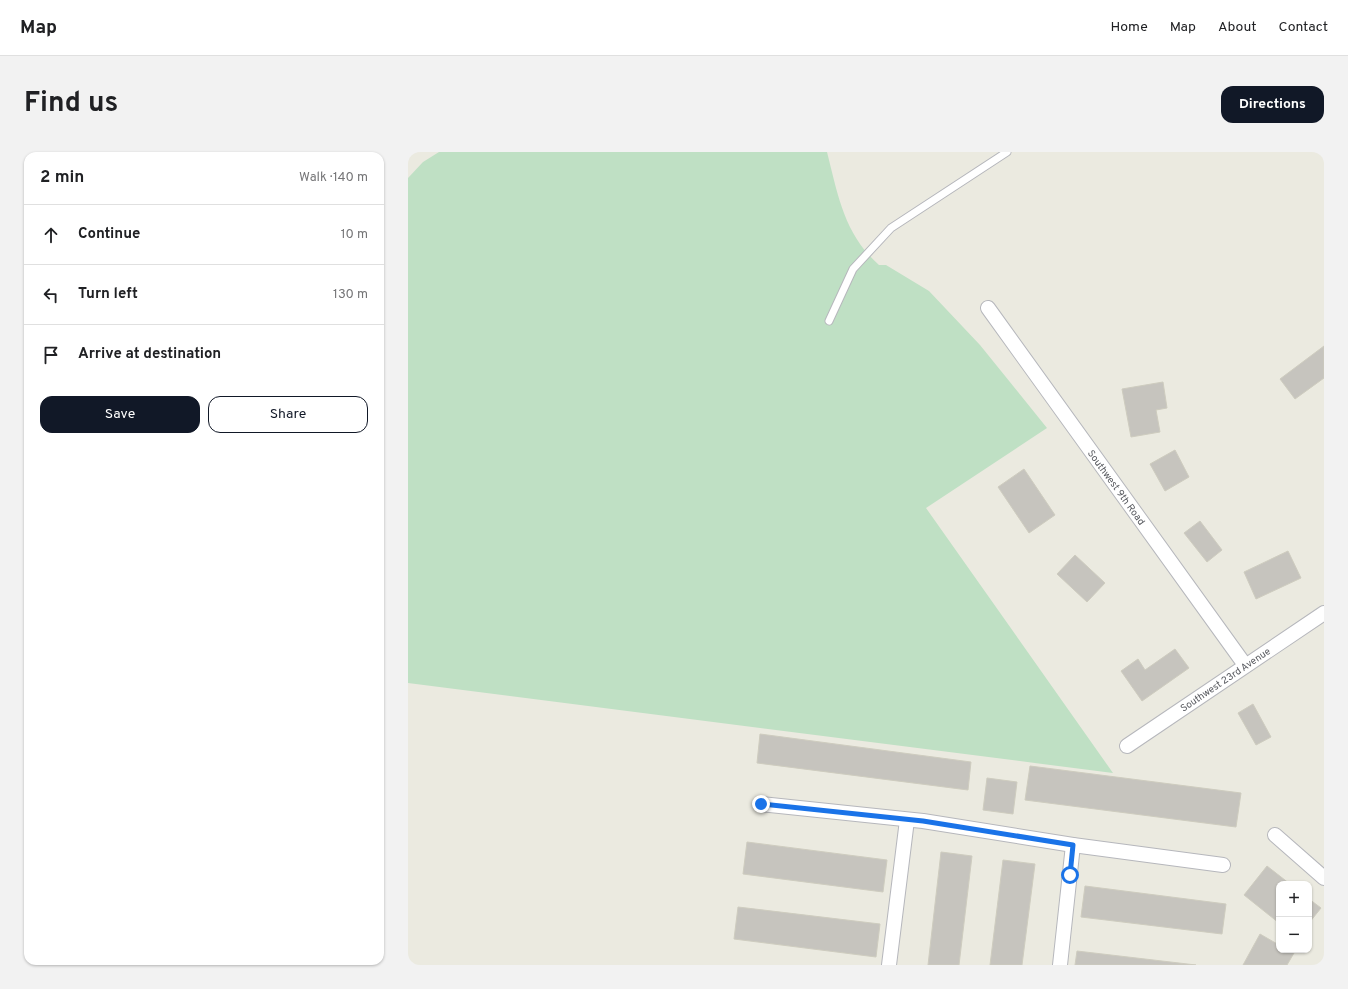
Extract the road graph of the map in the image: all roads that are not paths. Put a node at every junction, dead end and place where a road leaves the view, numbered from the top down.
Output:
1 (1007, 152) edge
2 (988, 308) dead end
3 (829, 321) dead end
4 (1324, 613) edge
5 (1245, 665) junction
6 (1127, 746) dead end
7 (761, 804) dead end
8 (907, 820) junction
9 (1275, 834) dead end
10 (1073, 845) junction
11 (1223, 865) dead end
12 (1324, 878) edge
13 (889, 965) edge
14 (1060, 965) edge

1 - 3 lane
2 - 5 street, Southwest 9th Road
4 - 5 street, Southwest 23rd Avenue
5 - 6 street, Southwest 23rd Avenue
7 - 8 street
8 - 10 street
8 - 13 street
9 - 12 street
10 - 11 street
10 - 14 street

